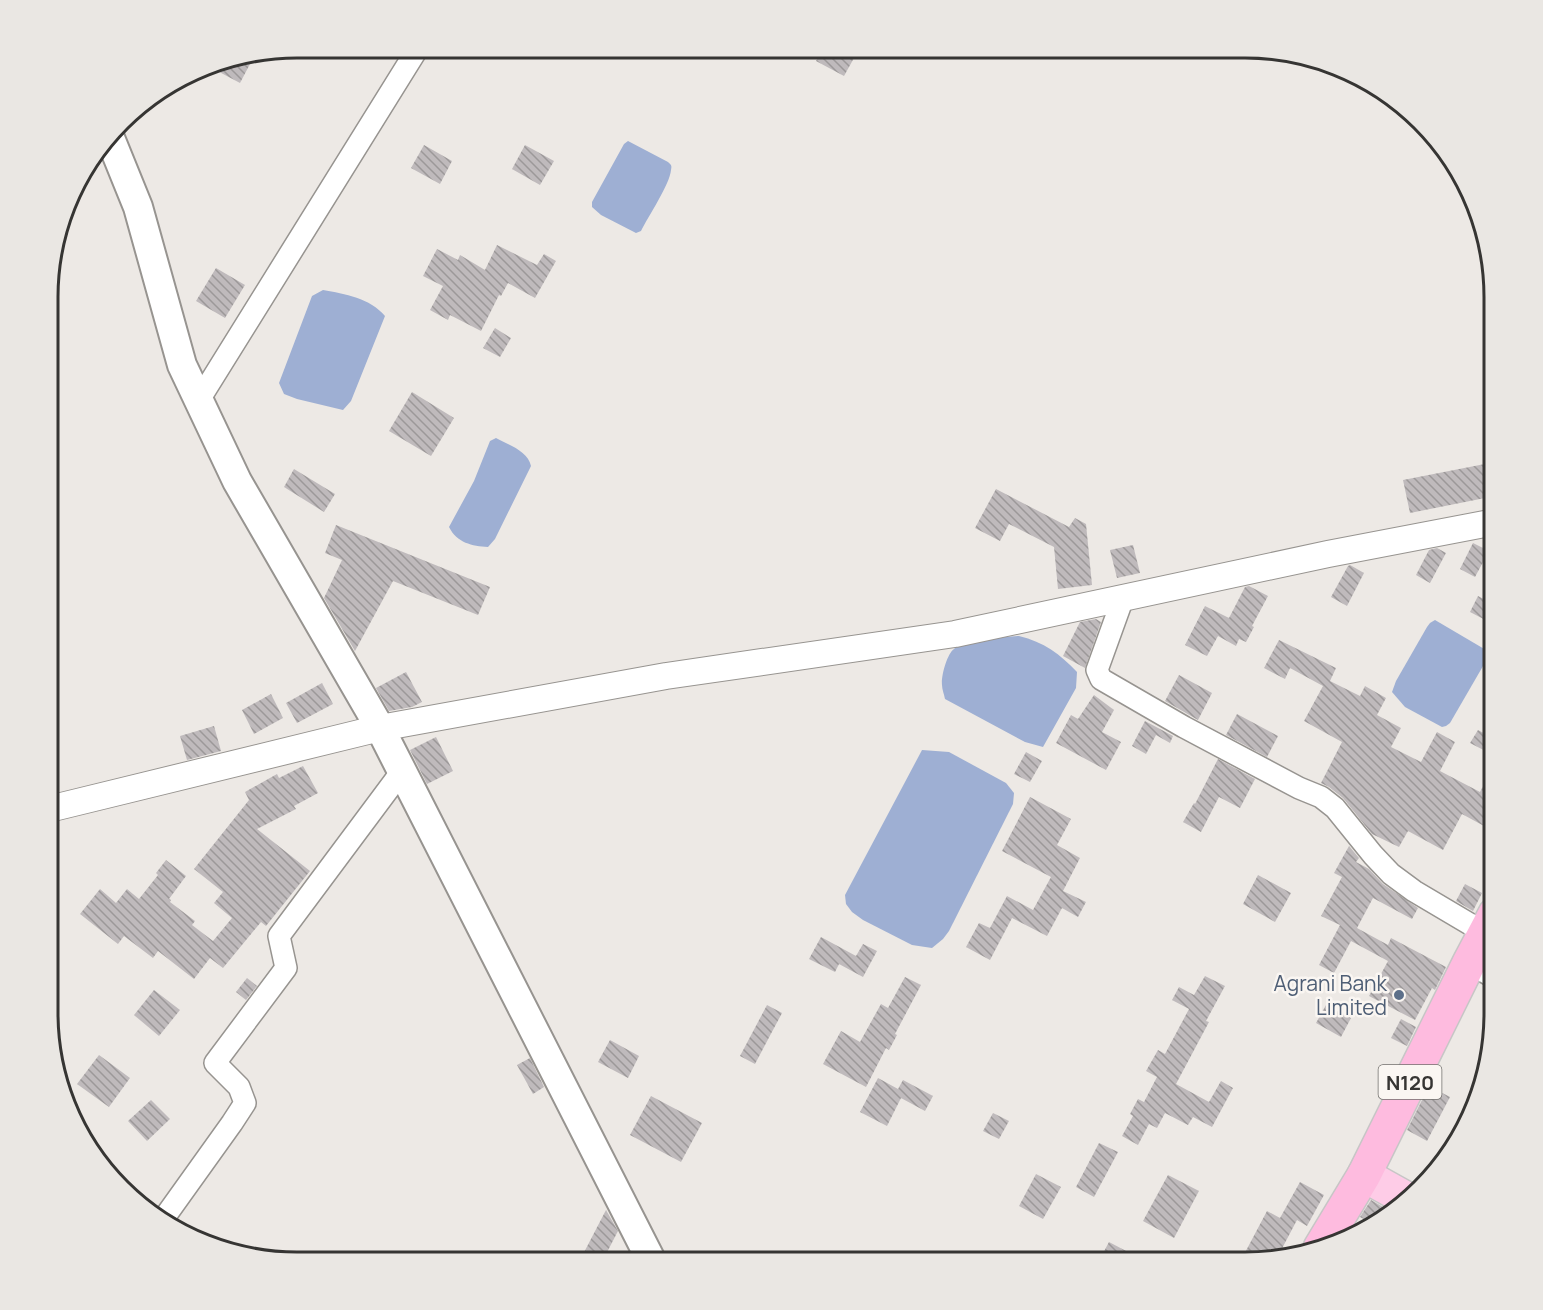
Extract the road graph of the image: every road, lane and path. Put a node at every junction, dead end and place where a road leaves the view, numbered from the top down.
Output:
1 (412, 58) edge
2 (113, 146) edge
3 (199, 400) junction
4 (1484, 524) edge
5 (1124, 598) junction
6 (380, 728) junction
7 (402, 771) junction
8 (59, 807) edge
9 (1484, 921) edge
10 (1482, 971) edge
11 (1364, 1175) junction
12 (1400, 1195) edge
13 (168, 1213) edge
14 (1326, 1238) edge
15 (647, 1252) edge

1 - 3 street
2 - 3 main road
3 - 6 main road
4 - 5 street
5 - 6 street
5 - 9 street
6 - 7 main road
6 - 8 street
7 - 13 street
7 - 15 main road
10 - 11 highway, N120
11 - 12 main road
11 - 14 highway, N120

